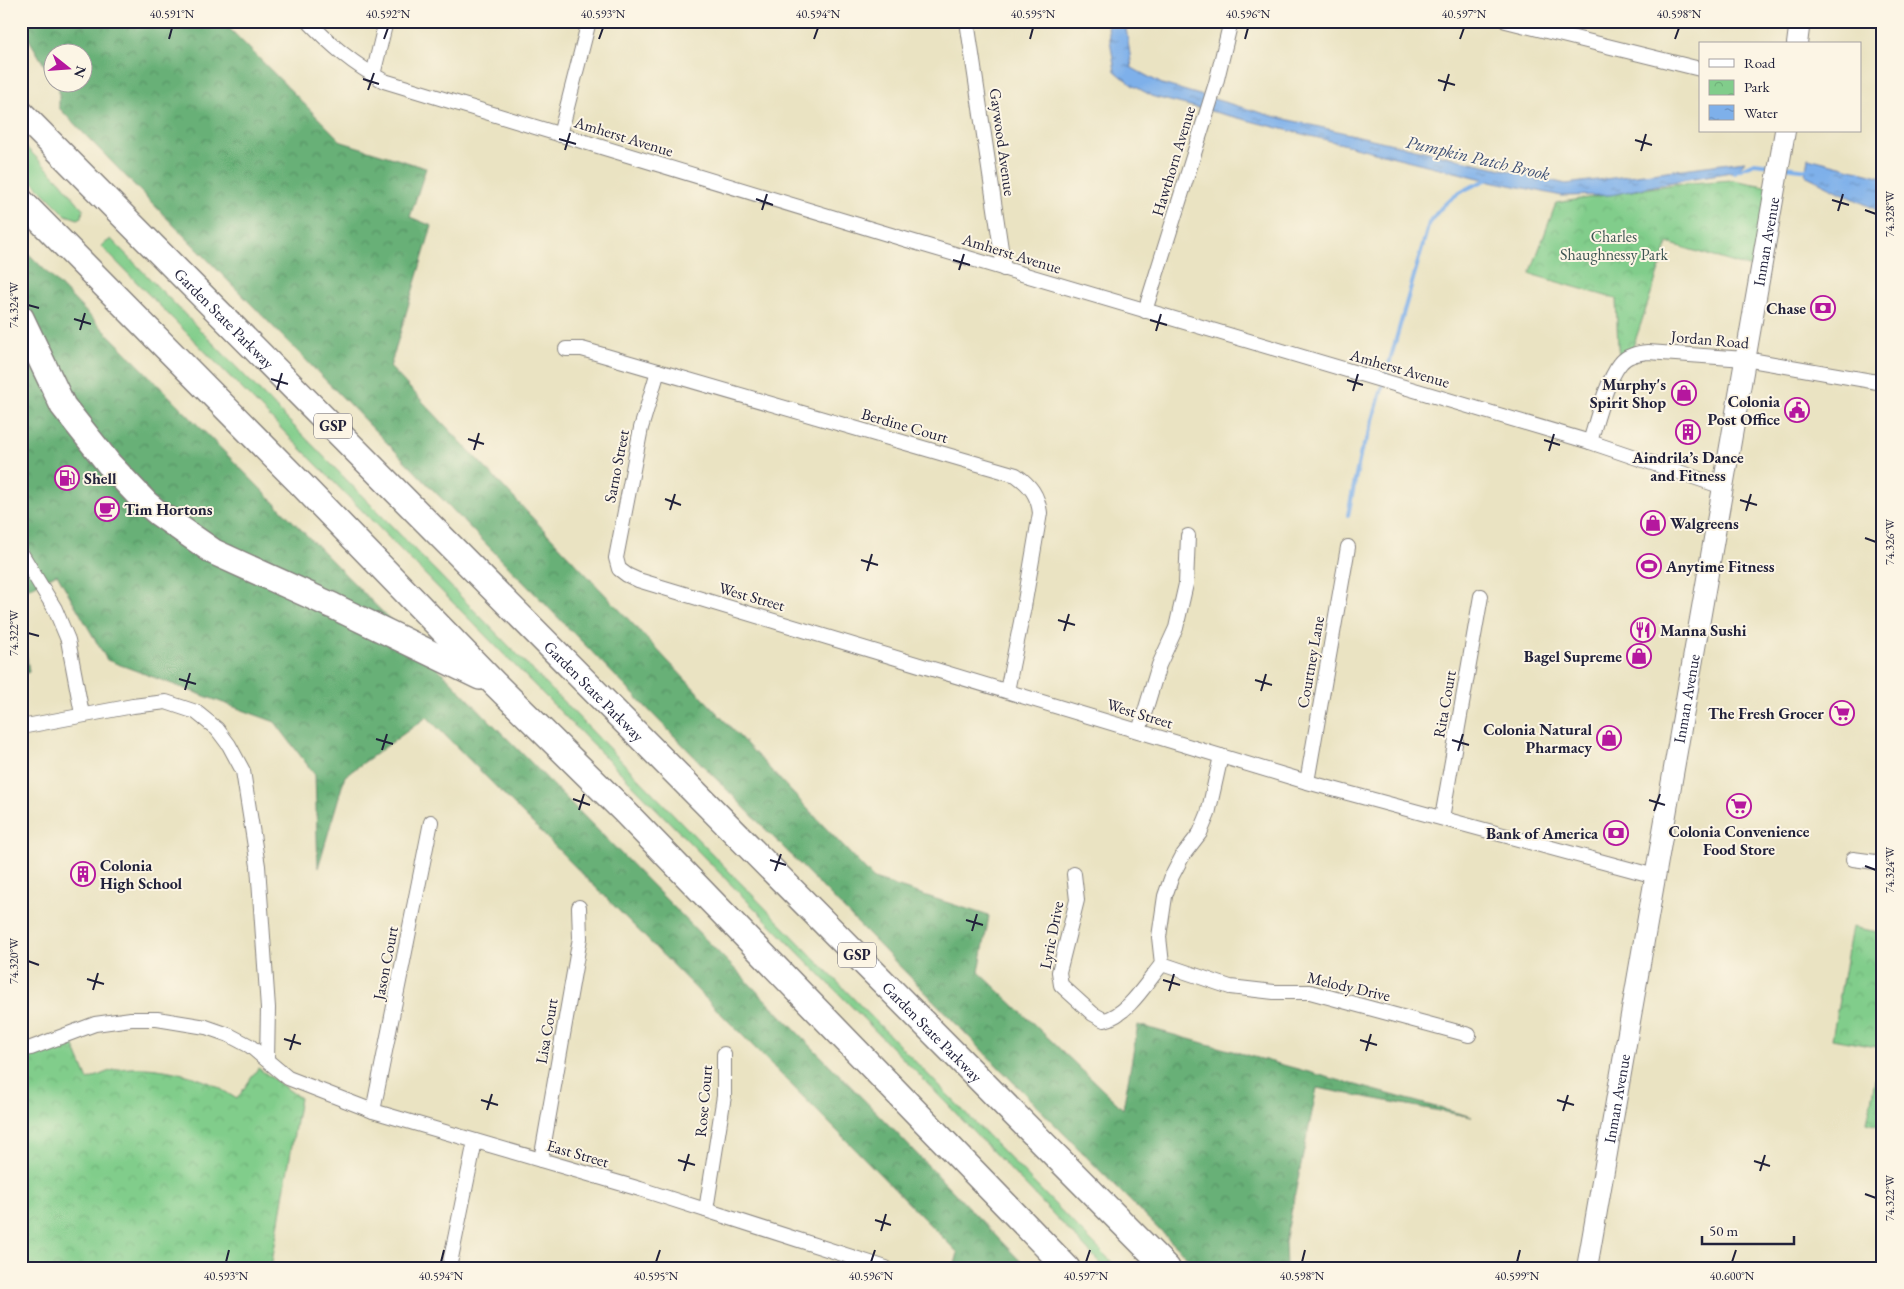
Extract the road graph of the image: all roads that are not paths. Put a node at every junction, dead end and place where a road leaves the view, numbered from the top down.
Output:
1 (308, 21) edge
2 (386, 21) edge
3 (589, 21) edge
4 (967, 21) edge
5 (1231, 21) edge
6 (1506, 21) edge
7 (1800, 21) edge
8 (1797, 42) edge
9 (1699, 69) edge
10 (373, 75) junction
11 (21, 112) edge
12 (560, 134) junction
13 (1784, 137) edge
14 (21, 201) edge
15 (1004, 269) junction
16 (1145, 311) junction
17 (21, 318) edge
18 (566, 349) dead end
19 (1745, 359) junction
20 (658, 371) junction
21 (1883, 383) edge
22 (1590, 442) junction
23 (1723, 487) junction
24 (1188, 536) dead end
25 (1348, 547) dead end
26 (21, 553) edge
27 (619, 569) joint
28 (1481, 596) dead end
29 (495, 684) junction
30 (1007, 691) junction
31 (82, 714) junction
32 (21, 727) edge
33 (1139, 731) junction
34 (1221, 756) junction
35 (1307, 782) junction
36 (1442, 818) junction
37 (431, 822) dead end
38 (1853, 859) dead end
39 (1883, 863) edge
40 (1074, 874) dead end
41 (1655, 876) junction
42 (579, 907) dead end
43 (1162, 964) junction
44 (1469, 1035) dead end
45 (21, 1050) edge
46 (724, 1054) dead end
47 (266, 1060) junction
48 (373, 1111) junction
49 (475, 1141) junction
50 (541, 1160) junction
51 (706, 1210) junction
52 (449, 1268) edge
53 (886, 1268) edge
54 (1067, 1268) edge
55 (1166, 1268) edge
56 (1587, 1268) edge

1 - 10 street, Amherst Avenue
2 - 10 street
3 - 12 street
4 - 15 street, Gaywood Avenue
5 - 16 street, Hawthorn Avenue
6 - 9 street
7 - 8 main road
10 - 12 street, Amherst Avenue
11 - 55 highway, Garden State Parkway / GSP
12 - 15 street, Amherst Avenue
13 - 19 main road, Inman Avenue
14 - 29 highway
15 - 16 street, Amherst Avenue
16 - 22 street, Amherst Avenue
17 - 29 highway
18 - 20 street, Berdine Court
19 - 21 street, Jordan Road
19 - 22 street, Jordan Road
19 - 23 main road, Inman Avenue
20 - 27 street, Sarno Street
20 - 30 street, Berdine Court
22 - 23 street, Amherst Avenue
23 - 41 main road, Inman Avenue
24 - 33 street
25 - 35 street, Courtney Lane
26 - 31 street
27 - 30 street, West Street
28 - 36 street, Rita Court
29 - 54 highway
30 - 33 street, West Street
31 - 32 street
31 - 47 street
33 - 34 street, West Street
34 - 35 street, West Street
34 - 43 street
35 - 36 street, West Street
36 - 41 street, West Street
37 - 48 street, Jason Court
38 - 39 street
40 - 43 street, Lyric Drive
41 - 56 main road, Inman Avenue
42 - 50 street, Lisa Court
43 - 44 street, Melody Drive
45 - 47 street, East Street
46 - 51 street, Rose Court
47 - 48 street, East Street
48 - 49 street, East Street
49 - 50 street, East Street
49 - 52 street
50 - 51 street, East Street
51 - 53 street, East Street

